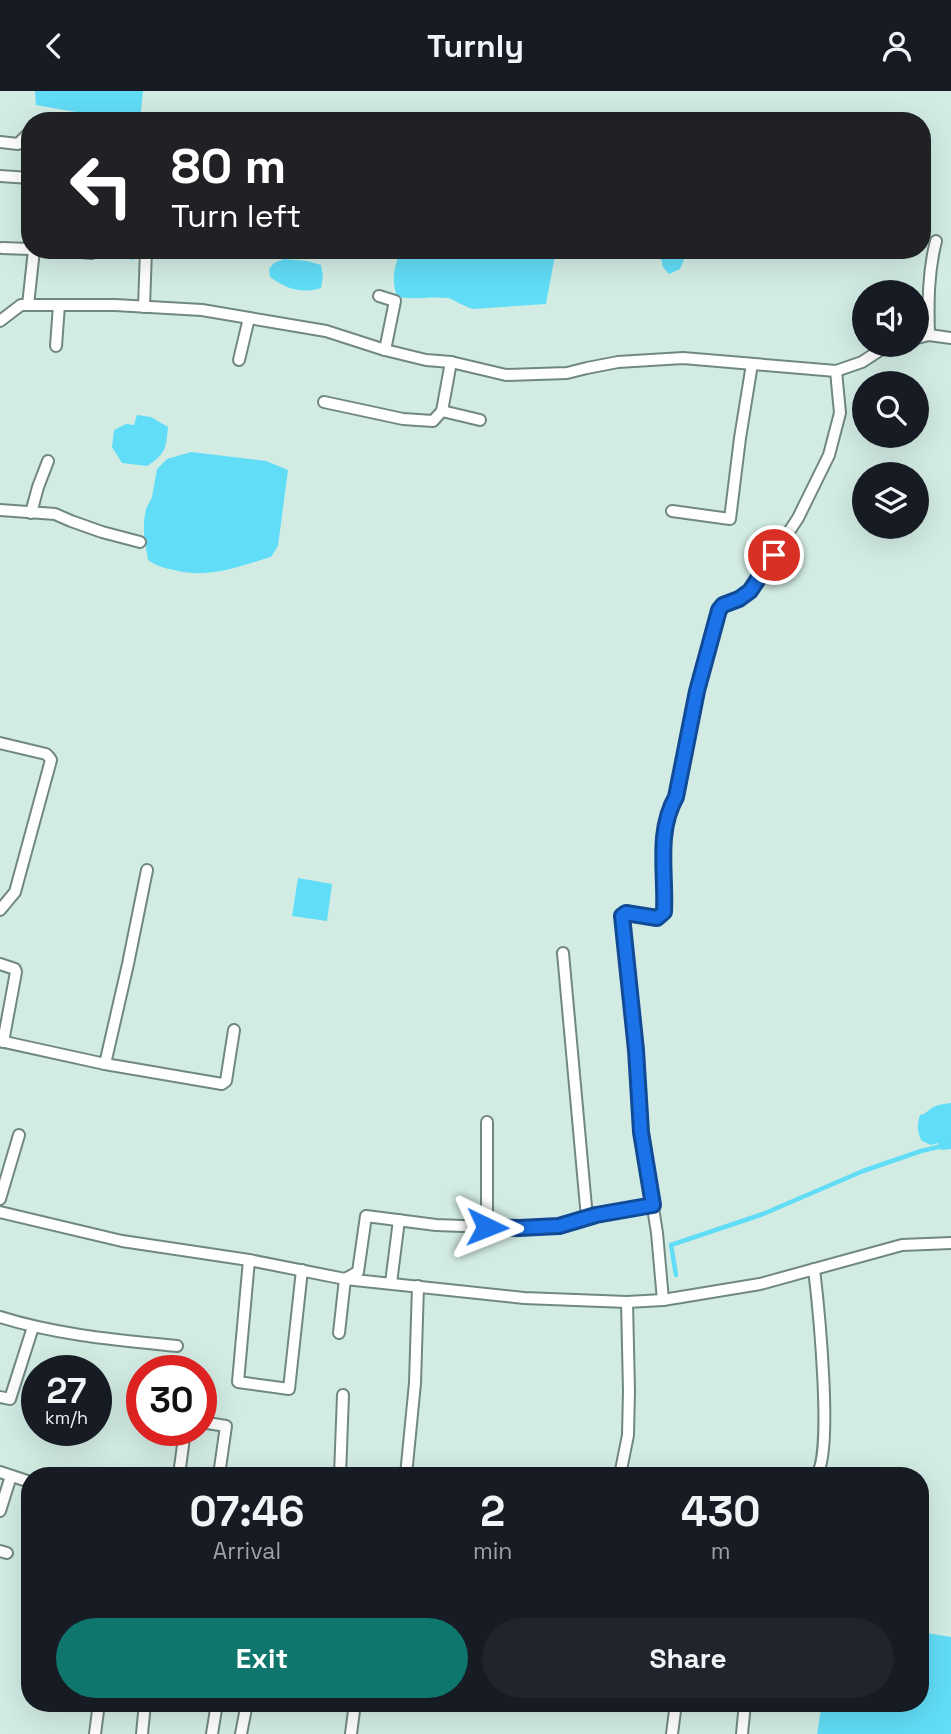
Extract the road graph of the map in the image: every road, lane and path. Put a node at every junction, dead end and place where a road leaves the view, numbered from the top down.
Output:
1 (21, 141) edge
2 (0, 142) edge
3 (0, 176) edge
4 (21, 177) edge
5 (936, 241) dead end
6 (2, 248) dead end
7 (21, 249) edge
8 (931, 258) edge
9 (31, 259) edge
10 (146, 259) edge
11 (931, 259) edge
12 (929, 280) edge
13 (379, 296) dead end
14 (28, 305) junction
15 (59, 305) junction
16 (144, 307) junction
17 (249, 318) junction
18 (0, 321) edge
19 (929, 336) edge
20 (951, 338) edge
21 (56, 346) dead end
22 (385, 350) junction
23 (870, 357) edge
24 (239, 361) dead end
25 (451, 362) junction
26 (752, 364) junction
27 (836, 371) junction
28 (324, 402) dead end
29 (442, 411) junction
30 (480, 420) dead end
31 (48, 461) dead end
32 (0, 510) edge
33 (672, 511) dead end
34 (31, 513) junction
35 (140, 542) dead end
36 (0, 743) edge
37 (147, 870) dead end
38 (0, 910) edge
39 (563, 953) dead end
40 (0, 964) edge
41 (234, 1030) dead end
42 (1, 1042) edge
43 (105, 1064) junction
44 (487, 1122) dead end
45 (19, 1135) dead end
46 (0, 1199) edge
47 (653, 1205) junction
48 (0, 1212) edge
49 (587, 1218) junction
50 (399, 1220) junction
51 (487, 1227) junction
52 (951, 1243) edge
53 (249, 1260) junction
54 (814, 1269) junction
55 (302, 1270) junction
56 (345, 1279) junction
57 (391, 1283) junction
58 (418, 1286) junction
59 (663, 1300) junction
60 (627, 1302) junction
61 (0, 1317) edge
62 (33, 1327) junction
63 (339, 1333) dead end
64 (177, 1346) dead end
65 (343, 1395) dead end
66 (0, 1397) edge
67 (217, 1425) edge
68 (183, 1446) edge
69 (180, 1467) edge
70 (220, 1467) edge
71 (340, 1467) edge
72 (407, 1467) edge
73 (622, 1467) edge
74 (821, 1467) edge
75 (5, 1474) edge
76 (0, 1511) edge
77 (98, 1712) edge
78 (144, 1712) edge
79 (216, 1712) edge
80 (245, 1712) edge
81 (354, 1712) edge
82 (675, 1712) edge
83 (744, 1712) edge
84 (95, 1734) edge
85 (142, 1734) edge
86 (212, 1734) edge
87 (241, 1734) edge
88 (351, 1734) edge
89 (672, 1734) edge
90 (742, 1734) edge

1 - 2 street
3 - 4 street
5 - 8 street
6 - 7 street
9 - 14 street
10 - 16 street
11 - 12 street
13 - 22 street
14 - 15 street
14 - 18 street
15 - 16 street
15 - 21 street
16 - 17 street
17 - 22 street
17 - 24 street
19 - 20 street
22 - 25 street
23 - 27 street
25 - 26 street
25 - 29 street
26 - 27 street
26 - 33 street
27 - 47 street
28 - 29 street
29 - 30 street
31 - 34 street
32 - 34 street
34 - 35 street
36 - 38 street
37 - 43 street
39 - 49 street
40 - 42 street
41 - 43 street
42 - 43 street
44 - 51 street
45 - 46 street
47 - 49 street
47 - 59 street
48 - 53 street
49 - 51 street
50 - 51 street
50 - 56 street
50 - 57 street
52 - 54 street
53 - 55 street
53 - 55 street
54 - 59 street
54 - 74 street
55 - 56 street
56 - 57 street
56 - 63 street
57 - 58 street
58 - 60 street
58 - 72 street
59 - 60 street
60 - 73 street
61 - 62 street
62 - 64 street
62 - 66 street
65 - 71 street
67 - 70 street
68 - 69 street
75 - 76 street
77 - 84 street
78 - 85 street
79 - 86 street
80 - 87 street
81 - 88 street
82 - 89 street
83 - 90 street

